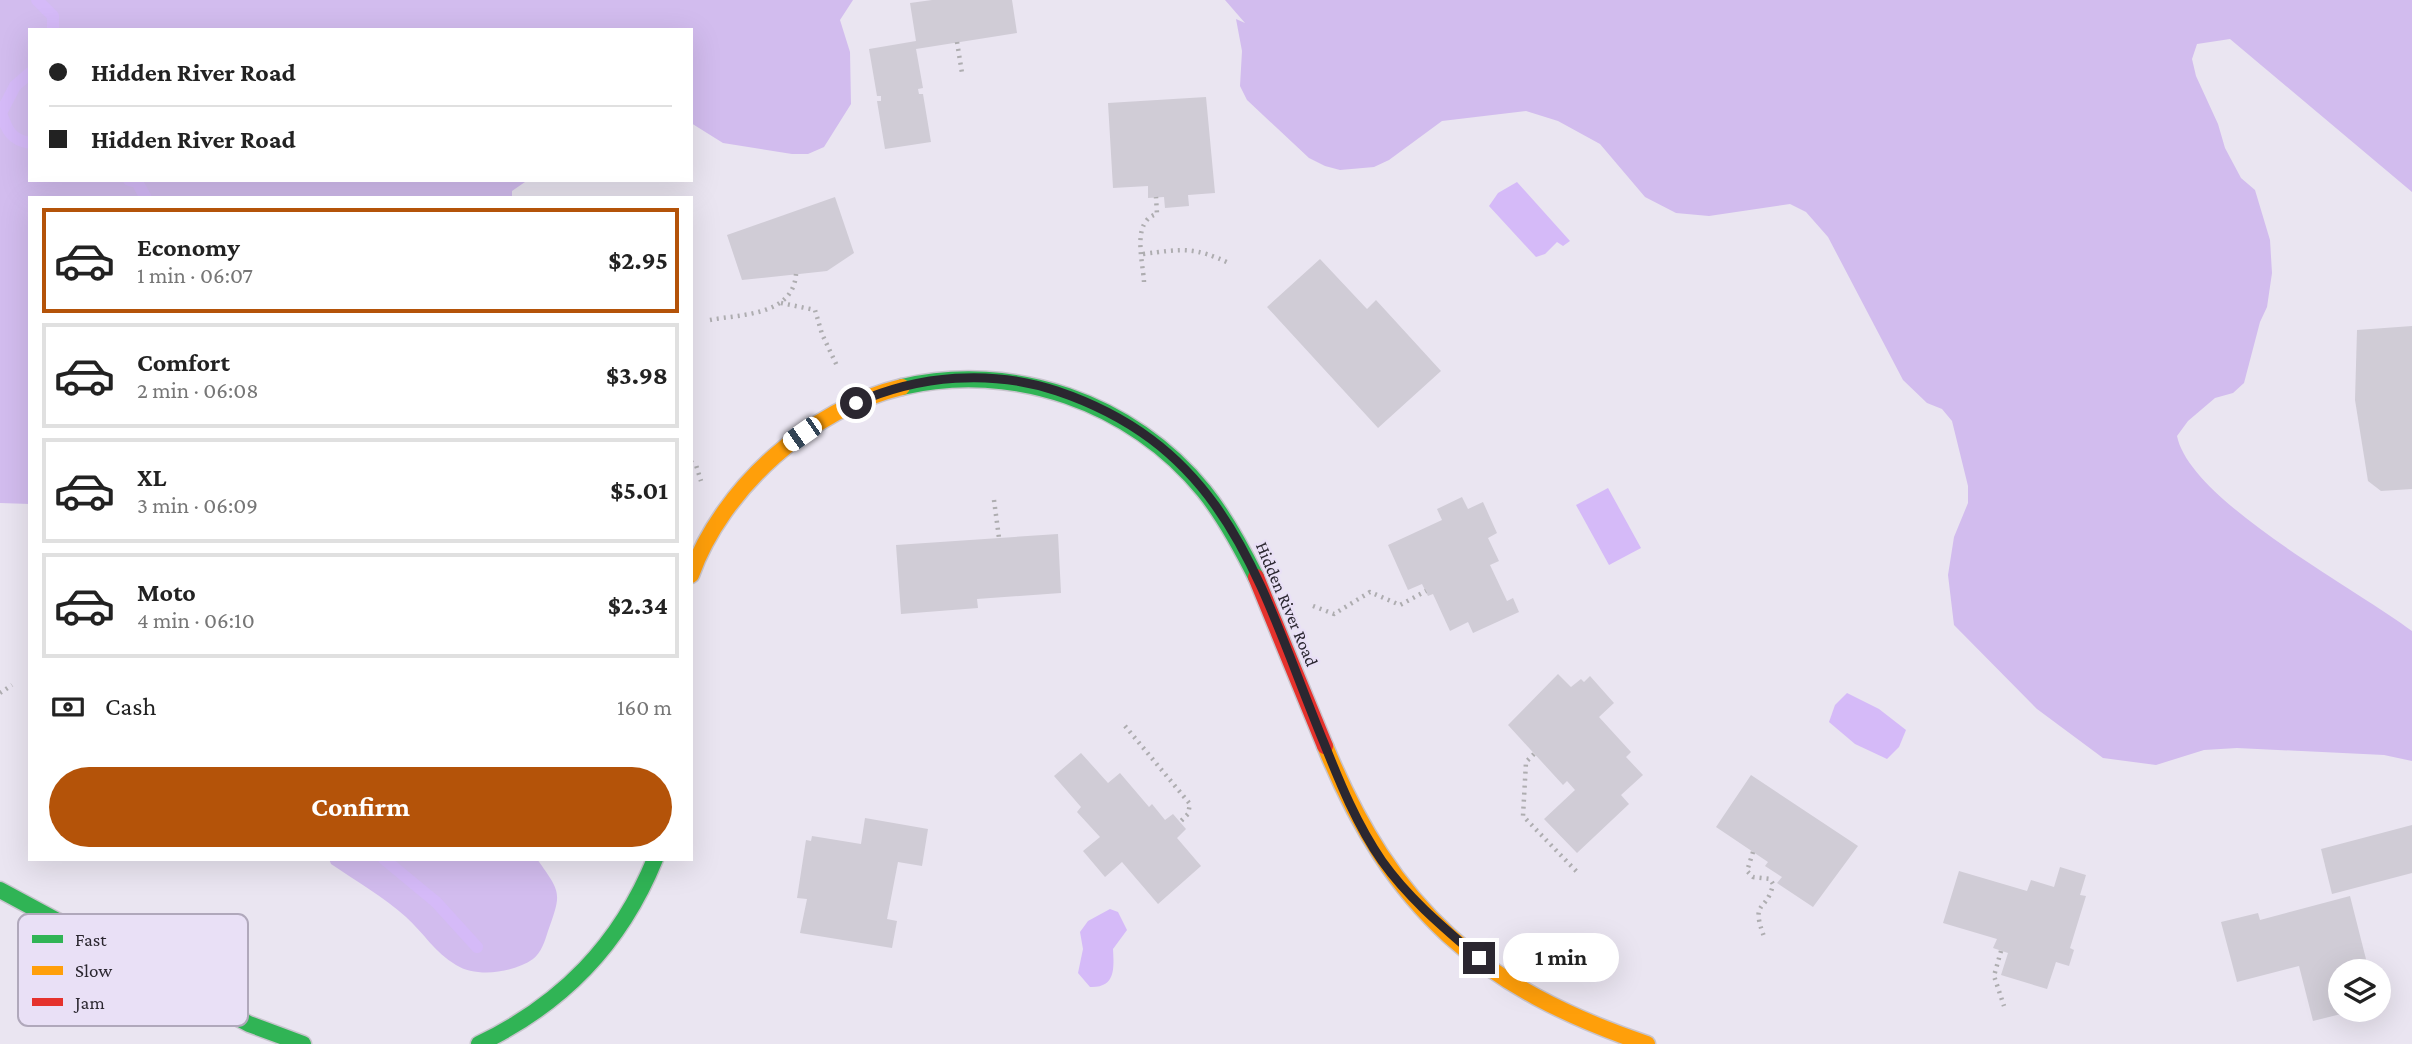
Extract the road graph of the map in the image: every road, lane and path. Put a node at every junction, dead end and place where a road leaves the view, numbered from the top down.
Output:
1 (957, 42) dead end
2 (962, 73) dead end
3 (1156, 197) dead end
4 (1143, 254) junction
5 (1231, 264) dead end
6 (796, 274) dead end
7 (1144, 282) dead end
8 (781, 303) junction
9 (710, 320) dead end
10 (856, 403) junction
11 (693, 464) edge
12 (703, 486) dead end
13 (994, 500) dead end
14 (999, 538) dead end
15 (693, 571) edge
16 (1426, 591) dead end
17 (1309, 604) dead end
18 (12, 685) dead end
19 (0, 693) edge
20 (1125, 726) dead end
21 (1534, 754) dead end
22 (1180, 822) dead end
23 (1753, 852) dead end
24 (654, 861) edge
25 (1578, 873) dead end
26 (0, 890) edge
27 (45, 914) edge
28 (1765, 939) dead end
29 (2001, 951) dead end
30 (2004, 1006) dead end
31 (248, 1023) edge
32 (303, 1044) edge
33 (479, 1044) edge
34 (1647, 1044) edge

1 - 2 path
3 - 4 path
4 - 5 path
4 - 7 path
6 - 8 path
8 - 9 path
8 - 10 path
10 - 15 street, Hidden River Road
10 - 34 street, Hidden River Road
11 - 12 path
13 - 14 path
16 - 17 path
18 - 19 path
20 - 22 path
21 - 25 path
23 - 28 path
24 - 33 street
26 - 27 street
29 - 30 path
31 - 32 street

